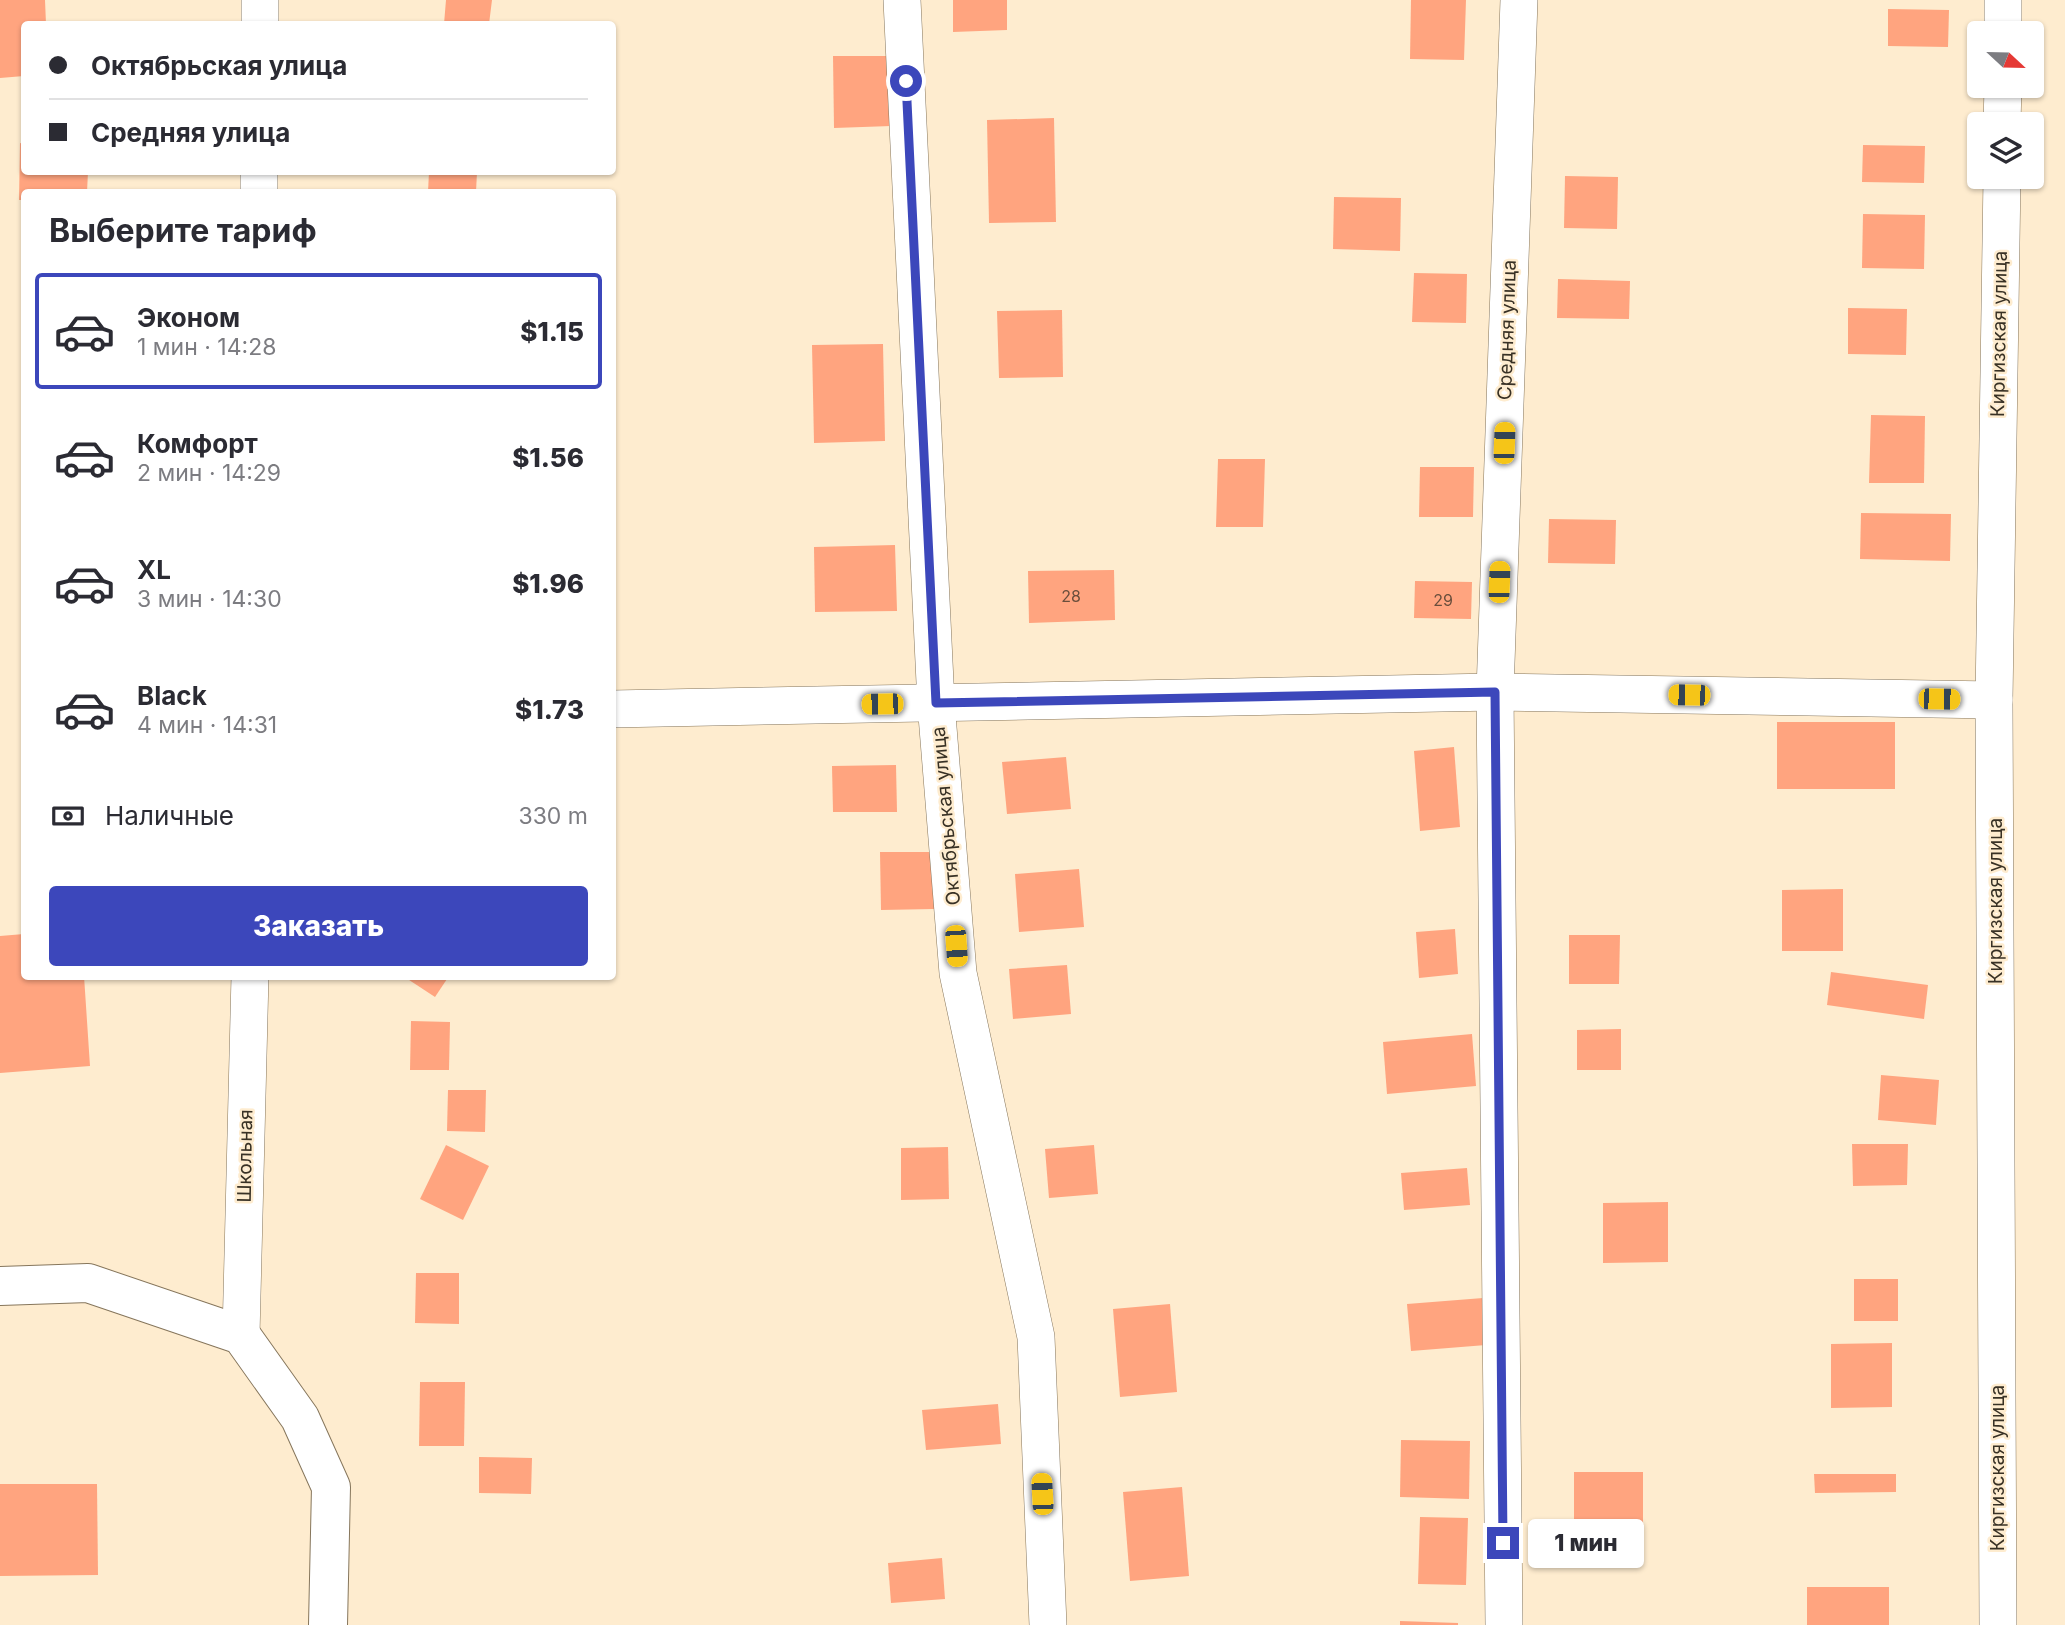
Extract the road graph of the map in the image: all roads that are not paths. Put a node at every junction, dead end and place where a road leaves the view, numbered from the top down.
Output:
1 (260, 0) edge
2 (902, 0) edge
3 (1519, 0) edge
4 (2003, 0) edge
5 (260, 21) edge
6 (2003, 21) edge
7 (2002, 189) edge
8 (1495, 692) junction
9 (1994, 700) junction
10 (936, 703) junction
11 (616, 709) edge
12 (250, 980) edge
13 (0, 1286) edge
14 (241, 1335) junction
15 (328, 1625) edge
16 (1048, 1625) edge
17 (1504, 1625) edge
18 (1998, 1625) edge

1 - 5 street
2 - 10 street, Октябрьская улица
3 - 8 street, Средняя улица
4 - 6 street
7 - 9 street, Киргизская улица
8 - 9 street
8 - 10 street
8 - 17 street, Средняя улица
9 - 18 street, Киргизская улица
10 - 11 street
10 - 16 street, Октябрьская улица
12 - 14 street, Школьная
13 - 14 street
14 - 15 street

